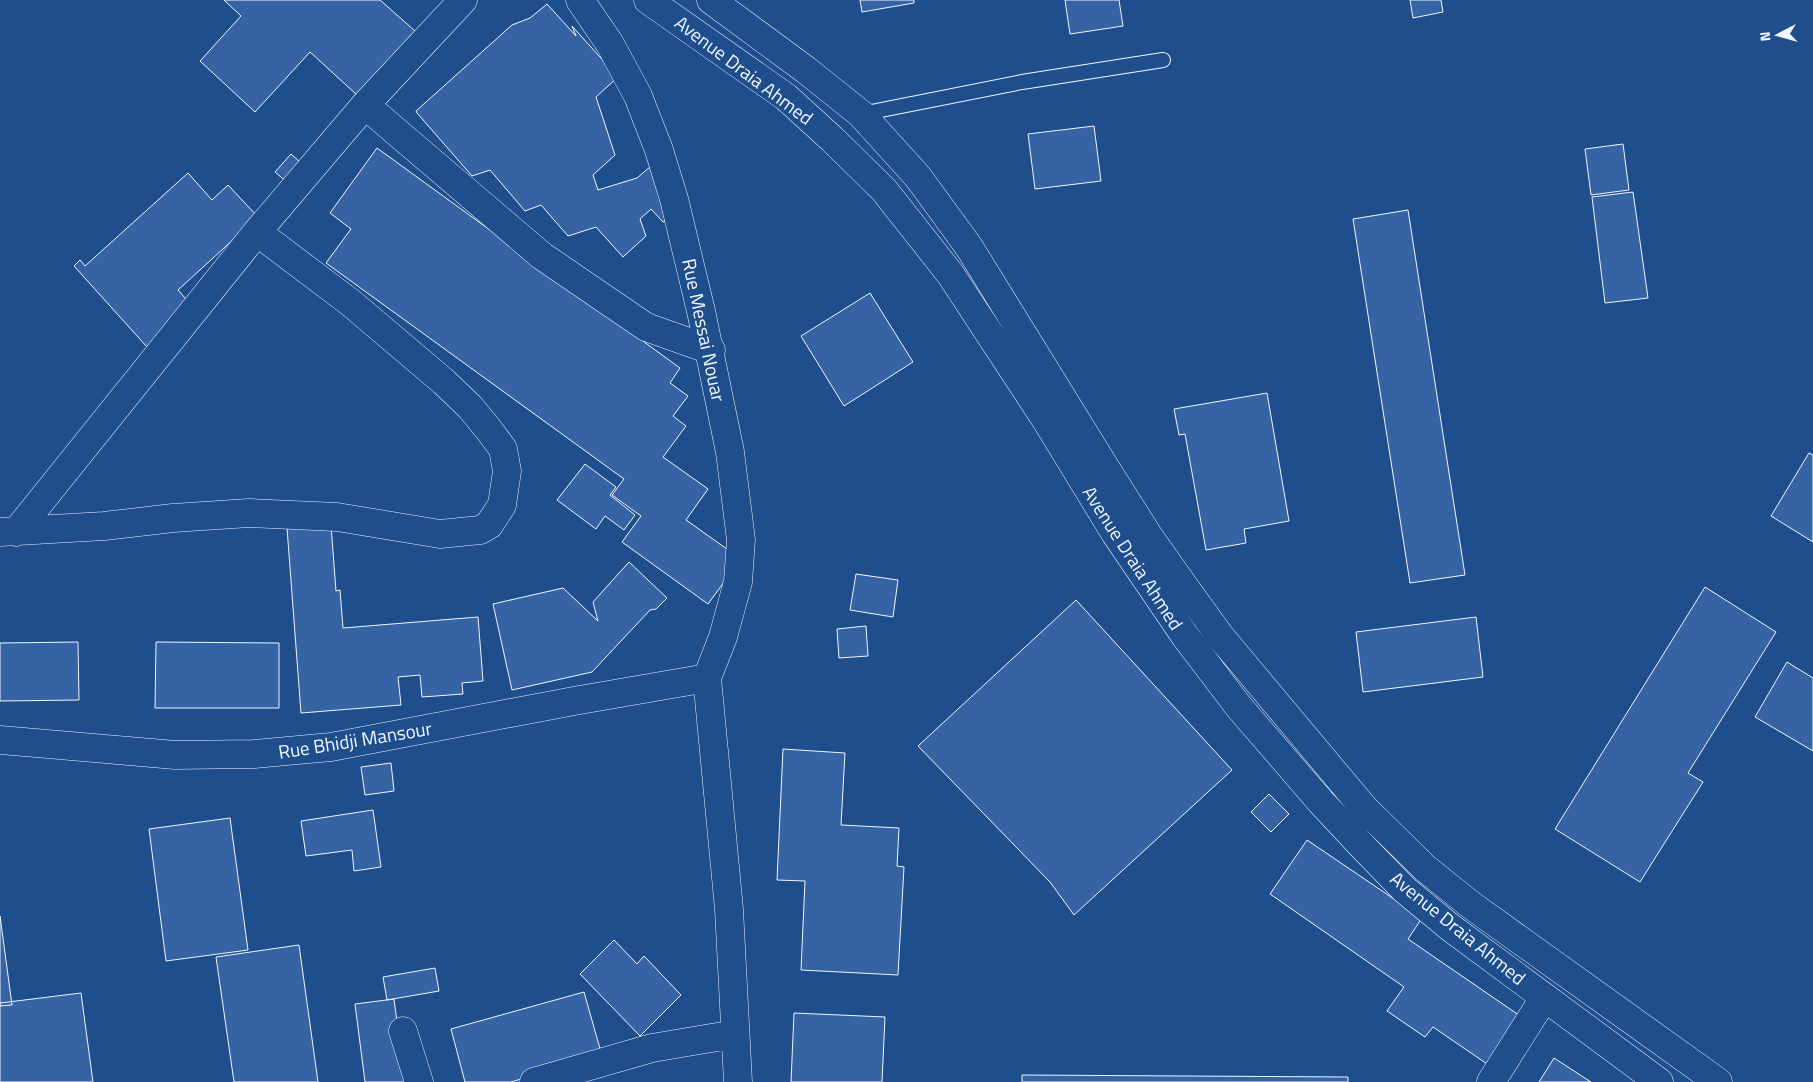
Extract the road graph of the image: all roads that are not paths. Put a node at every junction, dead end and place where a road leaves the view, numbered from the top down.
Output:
1 (463, 0) edge
2 (580, 0) edge
3 (648, 0) edge
4 (711, 0) edge
5 (1163, 60) dead end
6 (365, 105) junction
7 (862, 114) junction
8 (257, 232) junction
9 (711, 350) junction
10 (1056, 412) junction
11 (8, 532) edge
12 (707, 678) junction
13 (0, 740) edge
14 (1544, 998) junction
15 (402, 1031) dead end
16 (736, 1034) junction
17 (419, 1082) edge
18 (534, 1082) edge
19 (738, 1082) edge
20 (1491, 1082) edge
21 (1659, 1082) edge
22 (1718, 1082) edge

1 - 6 street
2 - 9 street, Rue Messai Nouar
3 - 10 street, Avenue Draia Ahmed
4 - 7 street, Avenue Draia Ahmed
5 - 7 lane
6 - 8 street
6 - 9 street
7 - 10 street, Avenue Draia Ahmed
8 - 11 street
8 - 11 street
9 - 12 street, Rue Messai Nouar
10 - 14 street, Avenue Draia Ahmed
10 - 22 street, Avenue Draia Ahmed
12 - 13 street, Rue Bhidji Mansour
12 - 16 street
14 - 20 street
14 - 21 street, Avenue Draia Ahmed
15 - 17 street
16 - 18 street
16 - 19 street

